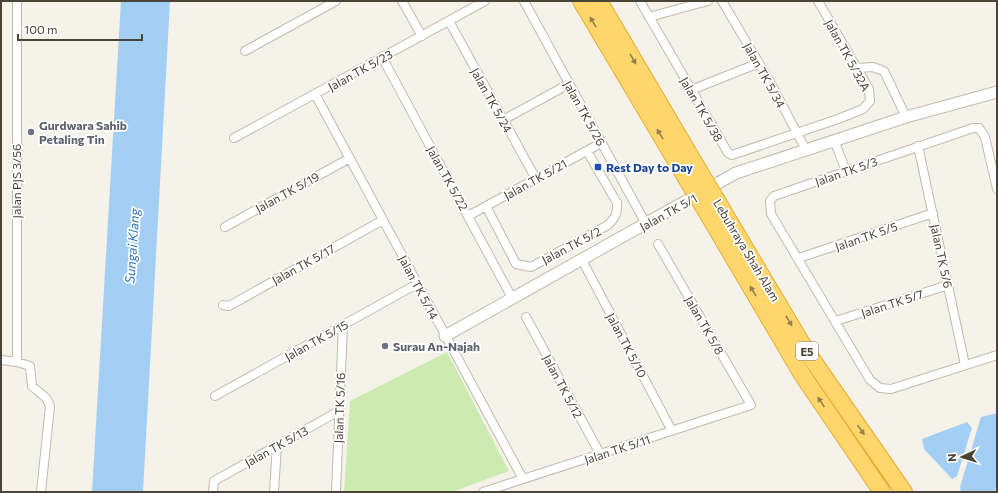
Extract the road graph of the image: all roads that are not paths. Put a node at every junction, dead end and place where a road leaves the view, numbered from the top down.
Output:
1 (17, 1) edge
2 (336, 1) edge
3 (402, 1) edge
4 (485, 1) edge
5 (524, 1) edge
6 (581, 1) edge
7 (600, 1) edge
8 (640, 1) edge
9 (708, 1) edge
10 (722, 1) edge
11 (818, 1) edge
12 (649, 17) junction
13 (449, 21) junction
14 (422, 36) junction
15 (245, 51) dead end
16 (382, 58) junction
17 (759, 63) junction
18 (857, 68) junction
19 (569, 84) junction
20 (691, 90) junction
21 (997, 92) edge
22 (315, 94) junction
23 (906, 117) junction
24 (503, 120) junction
25 (797, 133) junction
26 (234, 138) dead end
27 (834, 140) junction
28 (601, 143) junction
29 (918, 146) junction
30 (806, 150) junction
31 (587, 151) junction
32 (350, 158) junction
33 (687, 165) junction
34 (846, 171) junction
35 (536, 179) junction
36 (997, 189) edge
37 (486, 206) junction
38 (712, 208) junction
39 (932, 213) junction
40 (468, 216) junction
41 (383, 220) junction
42 (646, 224) junction
43 (225, 227) dead end
44 (658, 244) dead end
45 (799, 258) junction
46 (582, 260) junction
47 (417, 284) junction
48 (948, 285) junction
49 (512, 298) junction
50 (223, 305) dead end
51 (526, 317) dead end
52 (836, 321) junction
53 (343, 325) junction
54 (445, 336) junction
55 (997, 356) edge
56 (1, 360) edge
57 (17, 362) junction
58 (965, 365) junction
59 (215, 396) dead end
60 (751, 405) joint
61 (339, 411) junction
62 (672, 431) junction
63 (277, 444) junction
64 (600, 454) junction
65 (523, 479) junction
66 (41, 492) edge
67 (213, 492) edge
68 (274, 492) edge
69 (336, 492) edge
70 (483, 492) edge
71 (882, 492) edge
72 (904, 492) edge

1 - 57 street, Jalan PJS 3/56
2 - 15 street
3 - 14 street
4 - 13 street, Jalan TK 5/23
5 - 19 street, Jalan TK 5/26
33 -> 6 highway, Lebuhraya Shah Alam / E5
7 -> 33 highway, Lebuhraya Shah Alam / E5
8 - 12 street, Jalan TK 5/38
9 - 12 street
10 - 17 street, Jalan TK 5/34
11 - 18 street, Jalan TK 5/32A
12 - 20 street, Jalan TK 5/38
13 - 14 street, Jalan TK 5/23
13 - 24 street, Jalan TK 5/24
14 - 16 street, Jalan TK 5/23
16 - 22 street, Jalan TK 5/23
16 - 40 street, Jalan TK 5/22
17 - 20 street
17 - 25 street, Jalan TK 5/34
18 - 23 street
18 - 25 street, Jalan TK 5/32A
19 - 24 street
19 - 28 street, Jalan TK 5/26
20 - 25 street, Jalan TK 5/38
21 - 23 street, Jalan TK 5/1
22 - 26 street, Jalan TK 5/23
22 - 32 street, Jalan TK 5/14
23 - 27 street, Jalan TK 5/1
24 - 35 street, Jalan TK 5/24
25 - 30 street, Jalan TK 5/34
27 - 30 street, Jalan TK 5/1
27 - 34 street
28 - 31 street, Jalan TK 5/21
28 - 42 street, Jalan TK 5/26
29 - 34 street, Jalan TK 5/3
29 - 36 street, Jalan TK 5/3
29 - 39 street, Jalan TK 5/6
30 - 42 street, Jalan TK 5/1
31 - 35 street, Jalan TK 5/21
31 - 37 street, Jalan TK 5/2
32 - 41 street, Jalan TK 5/14
32 - 43 street, Jalan TK 5/19
33 - 38 highway, Lebuhraya Shah Alam / E5, bridge
34 - 45 street, Jalan TK 5/3
35 - 37 street, Jalan TK 5/21
37 - 40 street, Jalan TK 5/21
71 -> 38 highway, Lebuhraya Shah Alam / E5
38 -> 72 highway, Lebuhraya Shah Alam / E5
39 - 45 street, Jalan TK 5/5
39 - 48 street, Jalan TK 5/6
40 - 49 street, Jalan TK 5/22
41 - 47 street, Jalan TK 5/14
41 - 50 street, Jalan TK 5/17
42 - 46 street, Jalan TK 5/1
44 - 60 street, Jalan TK 5/8
45 - 52 street
46 - 49 street, Jalan TK 5/1
46 - 62 street, Jalan TK 5/10
47 - 53 street, Jalan TK 5/15
47 - 54 street, Jalan TK 5/14
48 - 52 street, Jalan TK 5/7
48 - 58 street, Jalan TK 5/6
49 - 54 street, Jalan TK 5/1
51 - 64 street, Jalan TK 5/12
52 - 58 street
53 - 59 street, Jalan TK 5/15
53 - 61 street, Jalan TK 5/16
54 - 65 street, Jalan TK 5/14
55 - 58 street
56 - 57 street
57 - 66 street
60 - 62 street, Jalan TK 5/11
61 - 63 street, Jalan TK 5/13
61 - 69 street, Jalan TK 5/16
62 - 64 street, Jalan TK 5/11
63 - 67 street, Jalan TK 5/13
63 - 68 street
64 - 65 street, Jalan TK 5/11
65 - 70 street, Jalan TK 5/11

